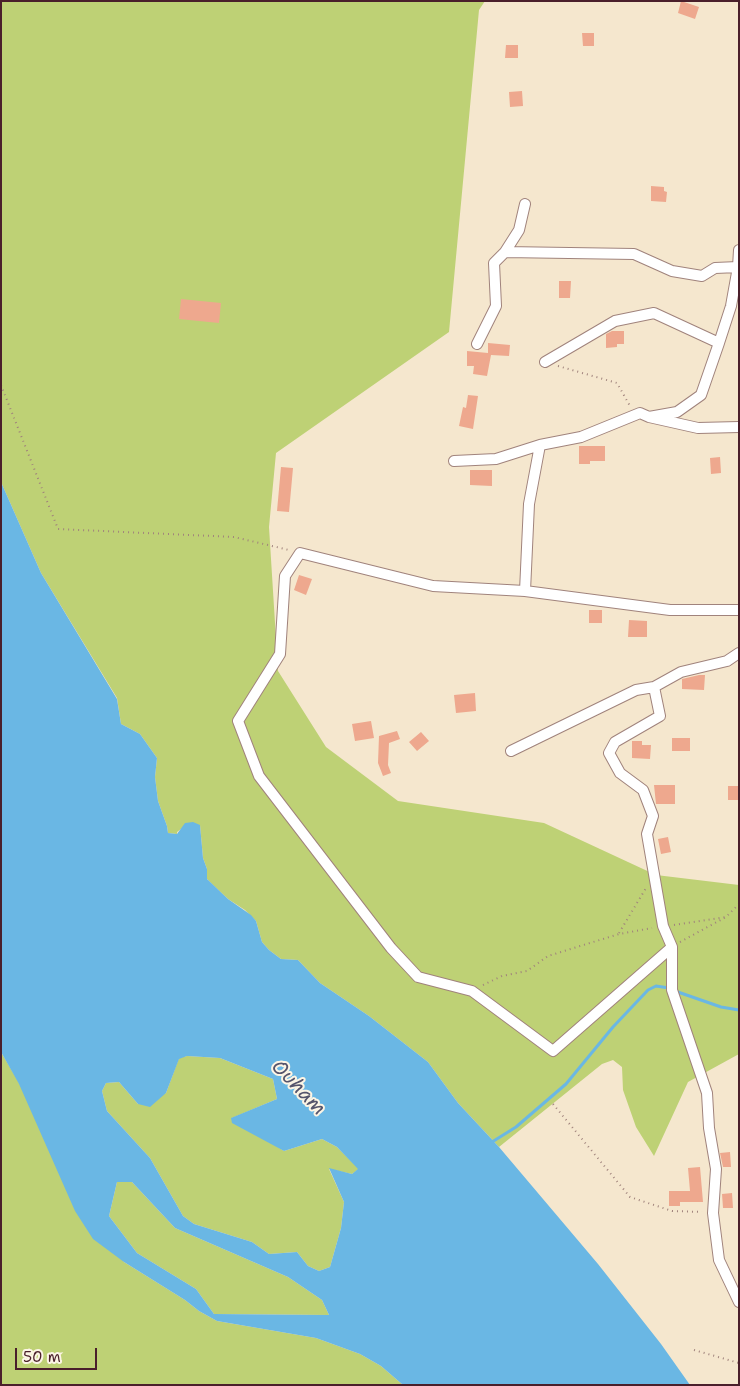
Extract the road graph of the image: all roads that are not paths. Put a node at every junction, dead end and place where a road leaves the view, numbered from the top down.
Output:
1 (525, 204) dead end
2 (739, 250) edge
3 (505, 252) junction
4 (738, 267) edge
5 (719, 343) junction
6 (477, 344) dead end
7 (545, 362) road end
8 (644, 415) junction
9 (739, 427) edge
10 (540, 445) junction
11 (454, 461) dead end
12 (526, 591) junction
13 (739, 610) edge
14 (739, 653) edge
15 (654, 687) junction
16 (511, 751) dead end
17 (672, 947) junction
18 (739, 1302) edge

1 - 3 street
2 - 4 street
3 - 4 street
3 - 6 street
4 - 5 street
5 - 7 street
5 - 8 street
8 - 9 street
8 - 10 street
10 - 11 street
10 - 12 street
12 - 13 street
12 - 17 street
14 - 15 street
15 - 16 street
15 - 17 street
17 - 18 street

